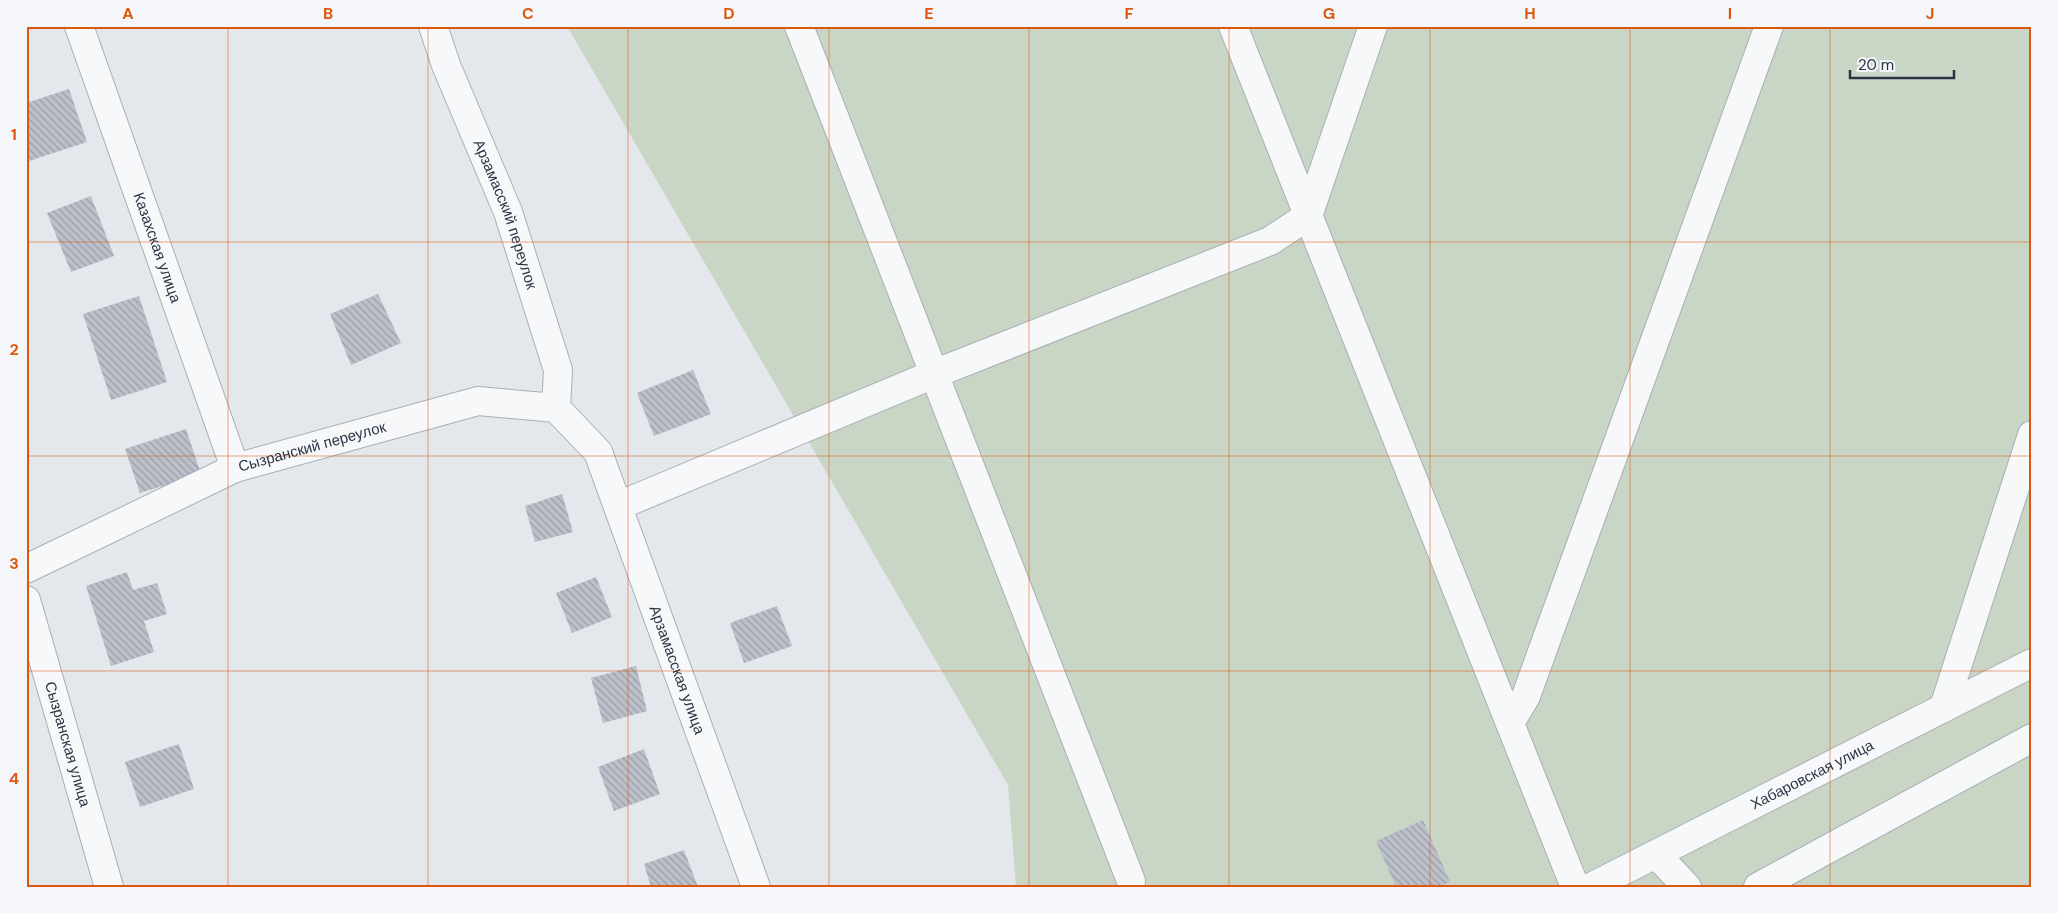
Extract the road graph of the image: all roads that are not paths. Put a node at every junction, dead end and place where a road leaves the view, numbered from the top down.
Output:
1 (79, 26) edge
2 (433, 26) edge
3 (799, 26) edge
4 (1233, 26) edge
5 (1373, 26) edge
6 (1769, 26) edge
7 (1308, 216) junction
8 (934, 374) junction
9 (556, 408) junction
10 (2032, 435) edge
11 (235, 468) junction
12 (618, 506) junction
13 (26, 569) edge
14 (26, 600) edge
15 (2032, 663) edge
16 (1944, 707) junction
17 (1510, 723) junction
18 (2032, 738) edge
19 (1656, 854) junction
20 (1131, 881) dead end
21 (108, 887) edge
22 (756, 887) edge
23 (1575, 887) edge
24 (1591, 887) edge
25 (1687, 887) edge
26 (1758, 887) edge

1 - 11 street, Казахская улица
2 - 9 street, Арзамасский переулок
3 - 8 street
4 - 7 street
5 - 7 street
6 - 17 street
7 - 8 street
7 - 17 street
8 - 12 street
8 - 20 street
9 - 11 street, Сызранский переулок
9 - 12 street, Арзамасская улица
10 - 16 street
11 - 13 street, Сызранский переулок
12 - 22 street, Арзамасская улица
14 - 21 street, Сызранская улица
15 - 16 street, Хабаровская улица
16 - 19 street, Хабаровская улица
17 - 23 street
18 - 26 street
19 - 24 street, Хабаровская улица
19 - 25 street

